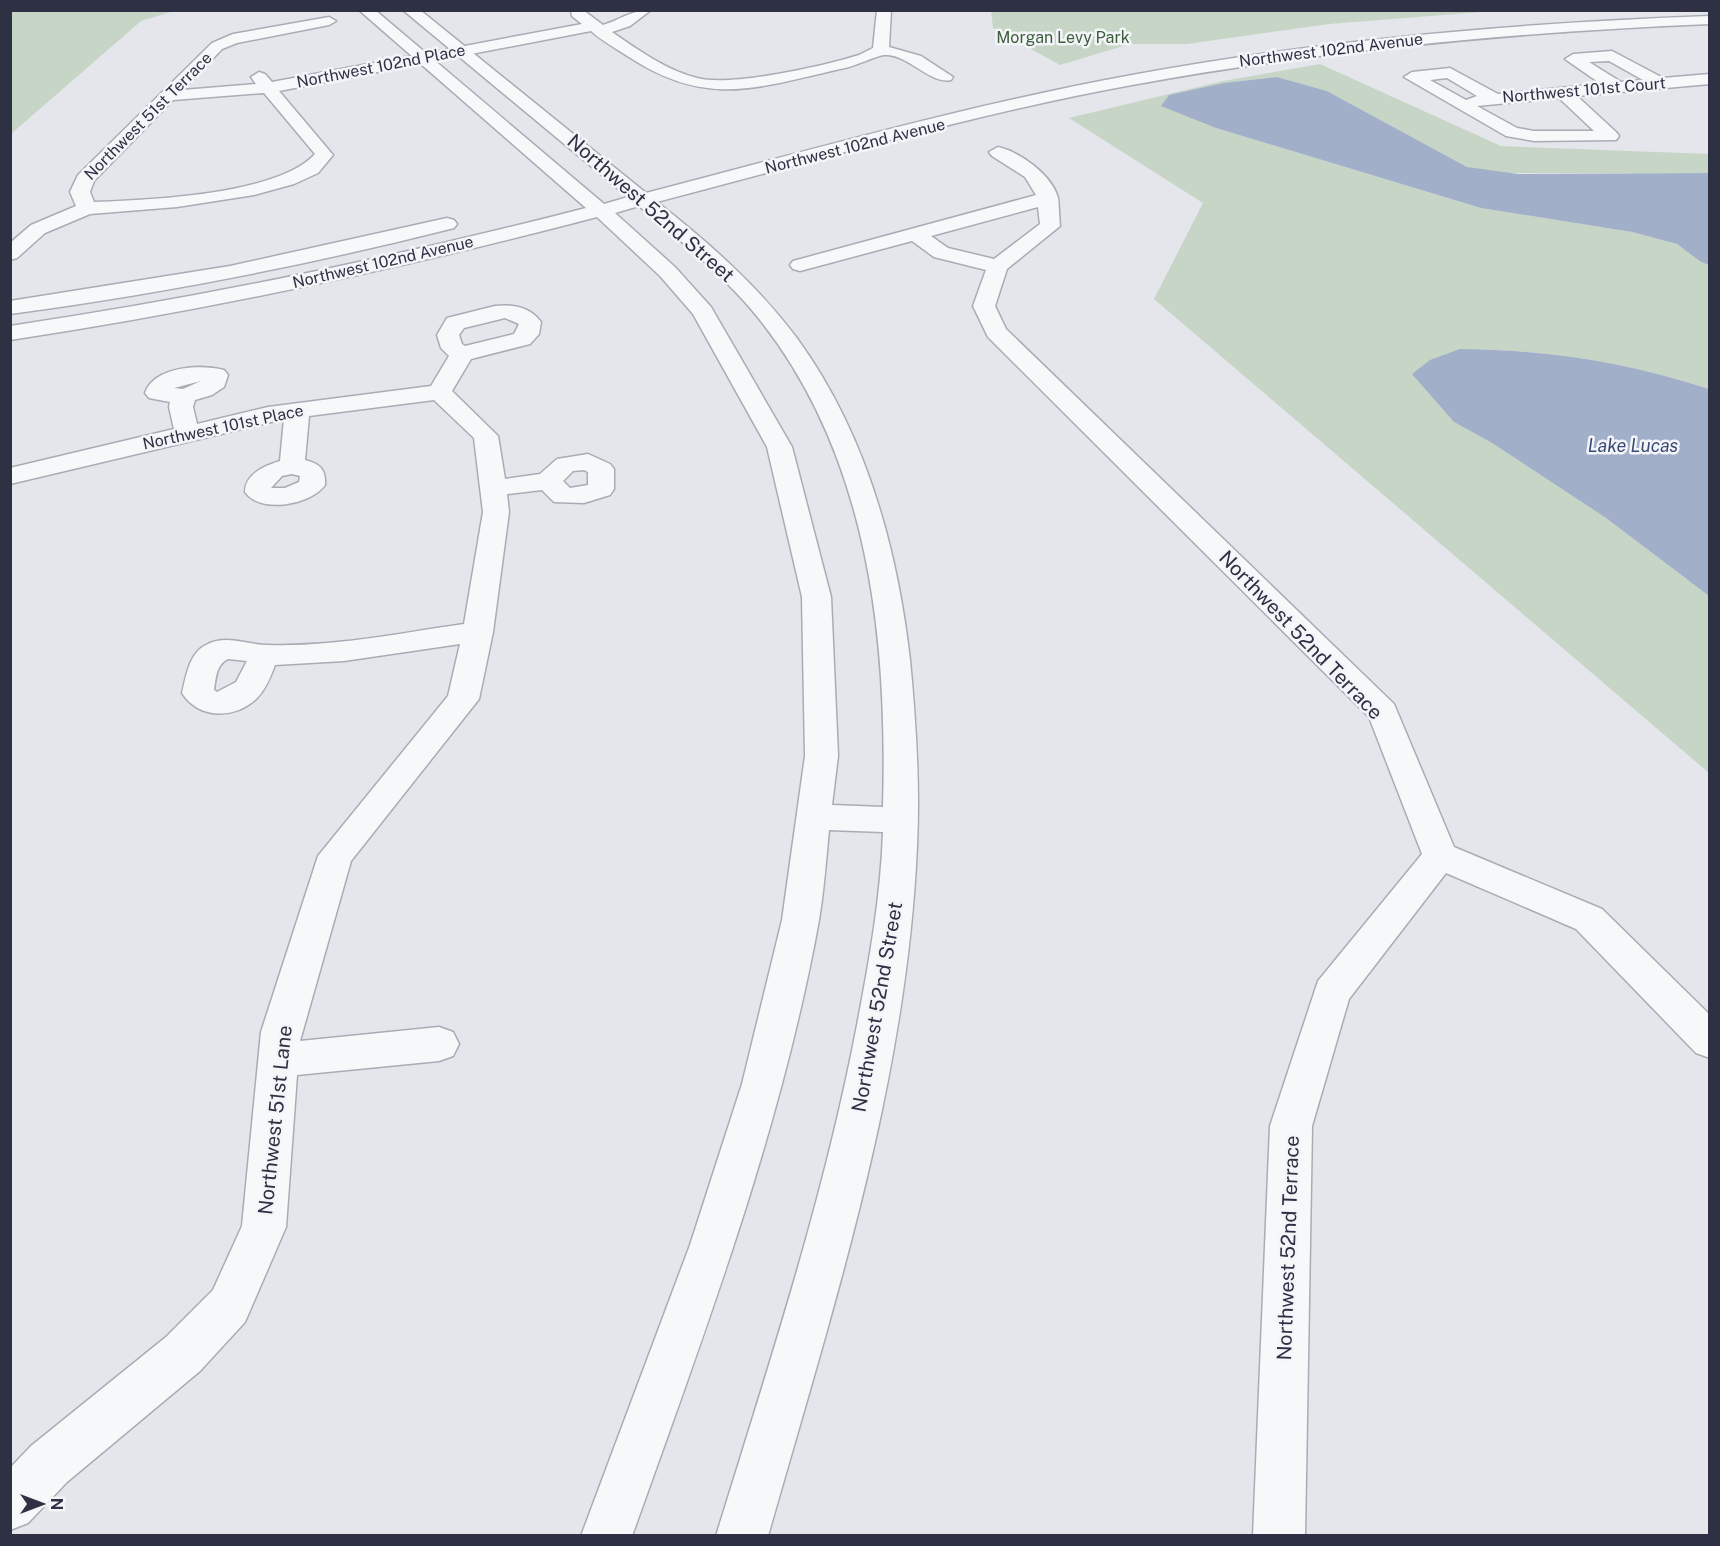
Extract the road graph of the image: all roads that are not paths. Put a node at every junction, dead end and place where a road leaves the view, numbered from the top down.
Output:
1 (366, 10) edge
2 (410, 10) edge
3 (644, 10) edge
4 (884, 10) edge
5 (1615, 10) edge
6 (1710, 20) edge
7 (329, 21) dead end
8 (587, 21) edge
9 (1274, 42) dead end
10 (454, 46) junction
11 (880, 50) junction
12 (413, 54) junction
13 (1062, 76) dead end
14 (945, 77) dead end
15 (182, 82) junction
16 (263, 82) junction
17 (1706, 82) edge
18 (1659, 83) junction
19 (1616, 86) junction
20 (1561, 91) junction
21 (168, 95) junction
22 (1495, 99) junction
23 (1459, 103) junction
24 (816, 135) dead end
25 (998, 152) dead end
26 (636, 186) junction
27 (1048, 198) junction
28 (578, 200) junction
29 (87, 208) junction
30 (465, 220) dead end
31 (914, 233) junction
32 (10, 254) edge
33 (800, 265) dead end
34 (998, 266) junction
35 (10, 308) edge
36 (10, 333) edge
37 (462, 354) dead end
38 (439, 392) junction
39 (184, 396) dead end
40 (297, 410) junction
41 (187, 434) junction
42 (292, 466) dead end
43 (10, 476) edge
44 (548, 481) dead end
45 (494, 488) junction
46 (478, 632) junction
47 (264, 655) dead end
48 (816, 817) junction
49 (901, 820) junction
50 (1440, 855) junction
51 (1710, 1041) edge
52 (439, 1044) dead end
53 (278, 1060) junction
54 (10, 1505) edge
55 (606, 1536) edge
56 (742, 1536) edge
57 (1280, 1536) edge

1 - 12 street, Northwest 52nd Street
2 - 10 street, Northwest 52nd Street
3 - 8 street
4 - 11 street
5 - 9 street, Northwest 102nd Avenue
6 - 26 street, Northwest 102nd Avenue
7 - 15 street, Northwest 51st Terrace
8 - 10 street, Northwest 102nd Place
8 - 11 street
10 - 12 street, Northwest 102nd Place
10 - 26 street, Northwest 52nd Street
11 - 14 street
12 - 16 street, Northwest 102nd Place
12 - 28 street, Northwest 52nd Street
13 - 24 street, Northwest 102nd Avenue
15 - 16 street, Northwest 102nd Place
15 - 21 street, Northwest 51st Terrace
16 - 21 street, Northwest 102nd Place
16 - 29 street
17 - 18 street, Northwest 101st Court
18 - 19 street, Northwest 101st Court
18 - 19 street
19 - 20 street, Northwest 101st Court
20 - 22 street, Northwest 101st Court
20 - 23 street
21 - 29 street, Northwest 51st Terrace
22 - 23 street, Northwest 101st Court
22 - 23 street
25 - 27 street
26 - 28 street, Northwest 102nd Avenue
26 - 28 street, Northwest 102nd Avenue
26 - 49 street, Northwest 52nd Street
27 - 31 street
27 - 34 street
28 - 36 street, Northwest 102nd Avenue
28 - 48 street, Northwest 52nd Street
29 - 32 street, Northwest 51st Terrace
30 - 35 street, Northwest 102nd Avenue
31 - 33 street
31 - 34 street
34 - 50 street, Northwest 52nd Terrace
37 - 38 street
38 - 40 street, Northwest 101st Place
38 - 45 street, Northwest 51st Lane
39 - 41 street
40 - 41 street, Northwest 101st Place
40 - 42 street
41 - 43 street, Northwest 101st Place
44 - 45 street
45 - 46 street, Northwest 51st Lane
46 - 47 street
46 - 53 street, Northwest 51st Lane
48 - 49 street
48 - 55 street, Northwest 52nd Street
49 - 56 street, Northwest 52nd Street
50 - 51 street
50 - 57 street, Northwest 52nd Terrace
52 - 53 street
53 - 54 street, Northwest 51st Lane

